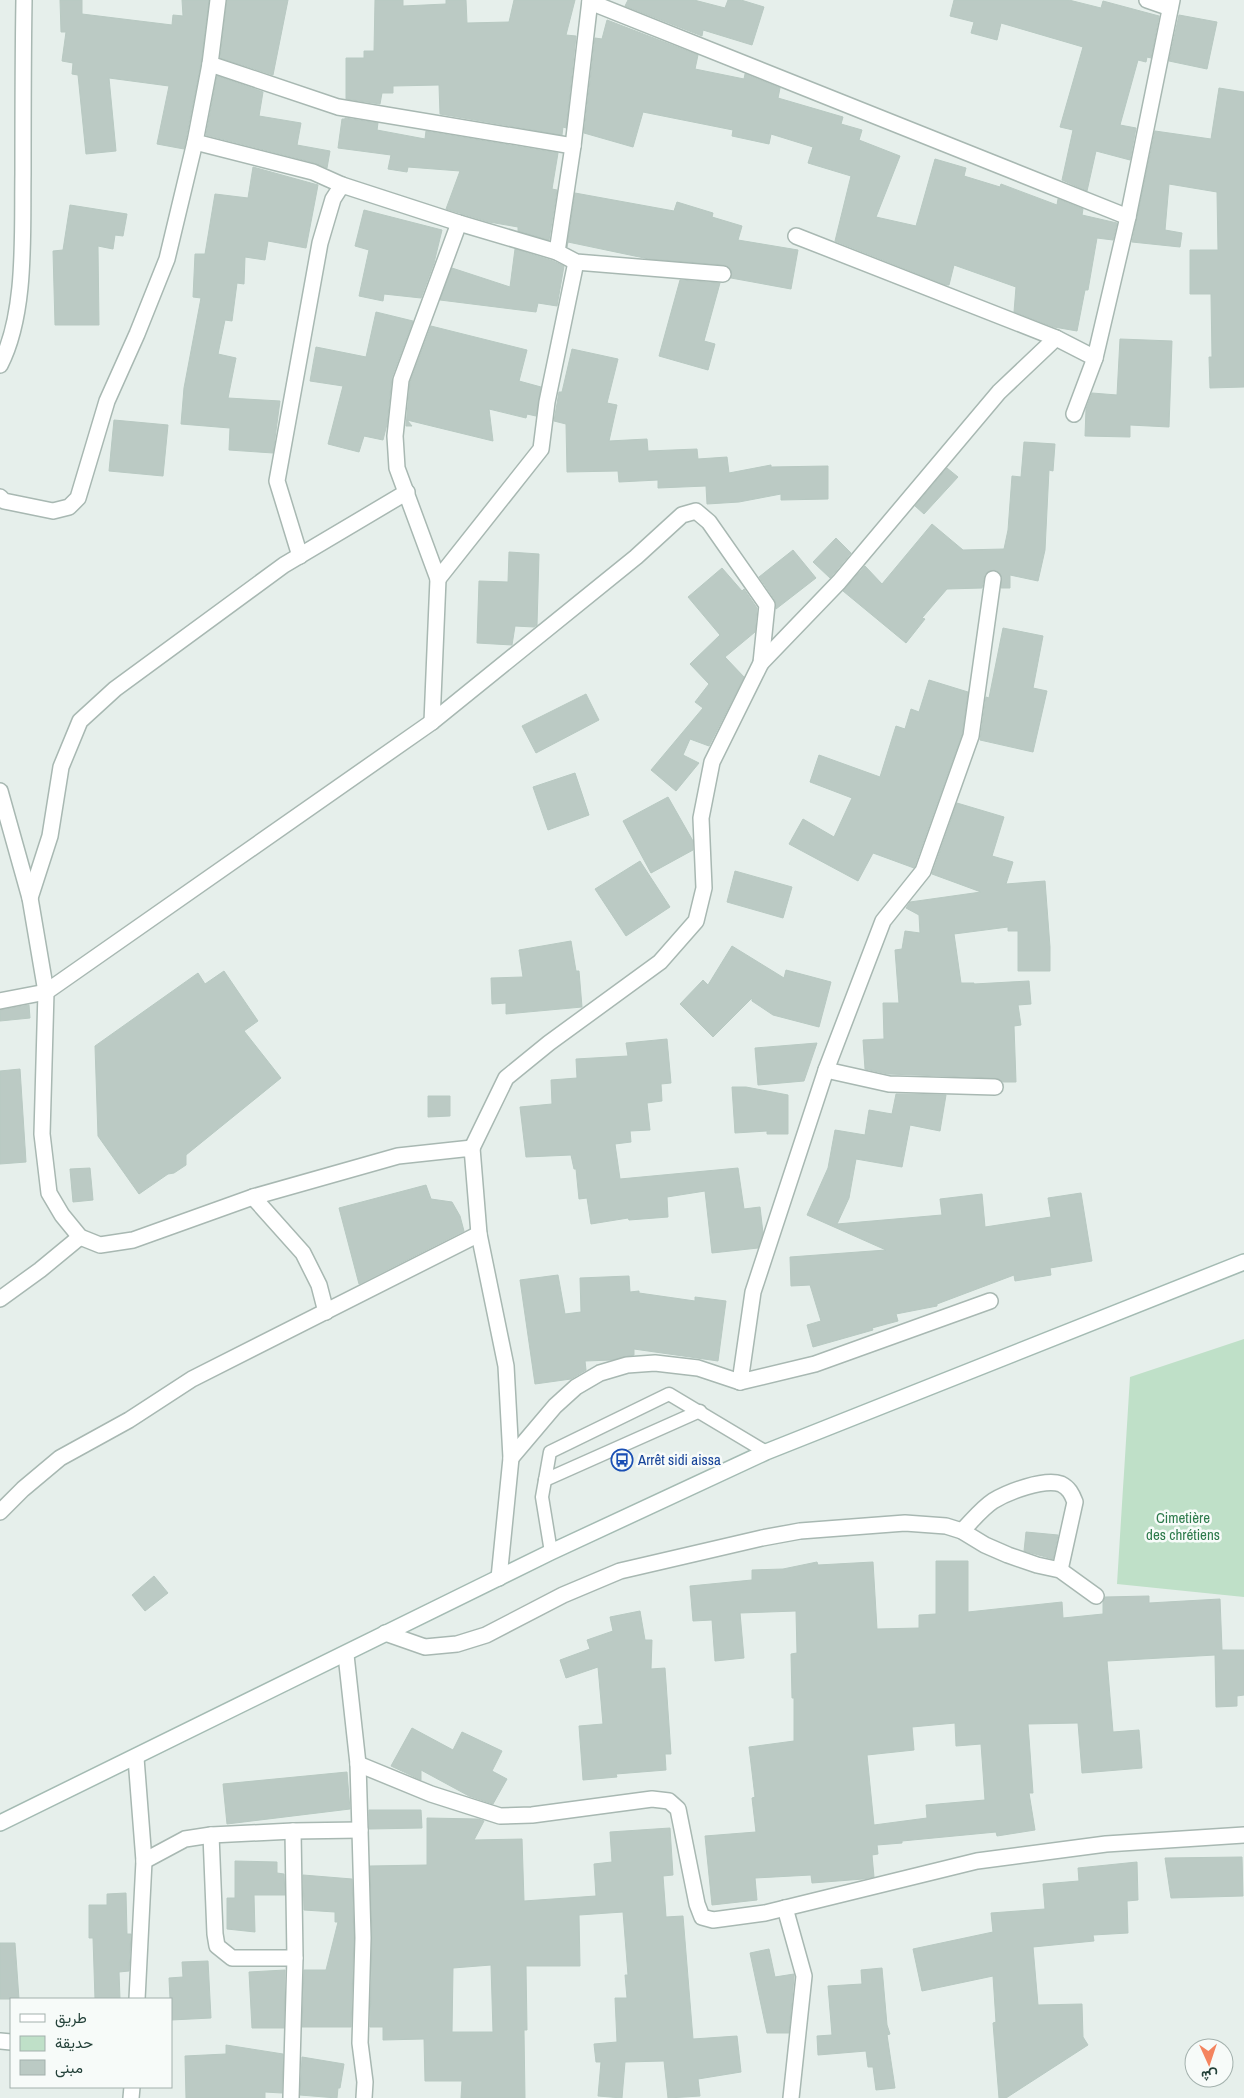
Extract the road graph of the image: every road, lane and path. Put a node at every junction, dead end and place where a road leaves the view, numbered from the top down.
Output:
1 (24, 0) edge
2 (218, 0) edge
3 (1147, 0) edge
4 (590, 1) edge
5 (1171, 4) edge
6 (210, 64) junction
7 (195, 142) junction
8 (573, 146) junction
9 (342, 185) junction
10 (1128, 217) junction
11 (459, 223) junction
12 (796, 236) dead end
13 (557, 252) junction
14 (576, 262) junction
15 (724, 274) dead end
16 (1056, 338) junction
17 (1095, 358) junction
18 (0, 365) edge
19 (1074, 414) dead end
20 (407, 492) junction
21 (0, 497) edge
22 (300, 556) junction
23 (438, 579) junction
24 (993, 579) dead end
25 (761, 664) junction
26 (432, 722) junction
27 (0, 791) edge
28 (30, 898) junction
29 (46, 992) junction
30 (0, 1001) edge
31 (826, 1070) junction
32 (995, 1087) dead end
33 (472, 1148) junction
34 (254, 1197) junction
35 (479, 1234) junction
36 (80, 1237) junction
37 (1244, 1262) edge
38 (0, 1299) edge
39 (990, 1301) dead end
40 (326, 1312) junction
41 (740, 1382) junction
42 (700, 1411) junction
43 (766, 1452) junction
44 (511, 1458) junction
45 (545, 1480) junction
46 (0, 1512) edge
47 (962, 1531) junction
48 (551, 1552) junction
49 (1060, 1570) junction
50 (499, 1578) junction
51 (1096, 1596) dead end
52 (385, 1633) junction
53 (346, 1654) junction
54 (136, 1758) junction
55 (358, 1764) junction
56 (0, 1823) edge
57 (360, 1830) junction
58 (293, 1831) junction
59 (1244, 1835) edge
60 (211, 1836) junction
61 (144, 1861) junction
62 (785, 1908) junction
63 (295, 1958) junction
64 (137, 1998) edge
65 (291, 2098) edge
66 (364, 2098) edge
67 (790, 2098) edge

1 - 18 street
2 - 6 street
3 - 5 street
4 - 8 street
4 - 10 street
5 - 10 street
6 - 7 street
6 - 8 street
7 - 9 street
7 - 21 street
8 - 13 street
9 - 11 street
9 - 22 street
10 - 17 street
11 - 13 street
11 - 20 street
12 - 16 street
13 - 14 street
14 - 15 street
14 - 23 street
16 - 17 street
16 - 25 street
17 - 19 street
20 - 22 street
20 - 23 street
22 - 28 street
23 - 26 street
24 - 31 street
25 - 26 street
25 - 33 street
26 - 29 street
27 - 28 street
28 - 29 street
29 - 30 street
29 - 36 street
31 - 32 street
31 - 41 street
33 - 34 street
33 - 35 street
34 - 36 street
34 - 40 street
35 - 40 street
35 - 44 street
36 - 38 street
37 - 43 street
39 - 41 street
40 - 46 street
41 - 44 street
42 - 43 lane
42 - 45 lane
42 - 45 lane
43 - 48 street
44 - 50 street
45 - 48 lane
47 - 49 street
47 - 49 street
47 - 52 street
48 - 50 street
49 - 51 street
50 - 52 street
52 - 53 street
53 - 54 street
53 - 55 street
54 - 56 street
54 - 61 street
55 - 57 street
55 - 62 street
57 - 58 street
57 - 66 street
58 - 60 street
58 - 63 street
59 - 62 street
60 - 61 street
60 - 63 street
61 - 64 street
62 - 67 street
63 - 65 street

